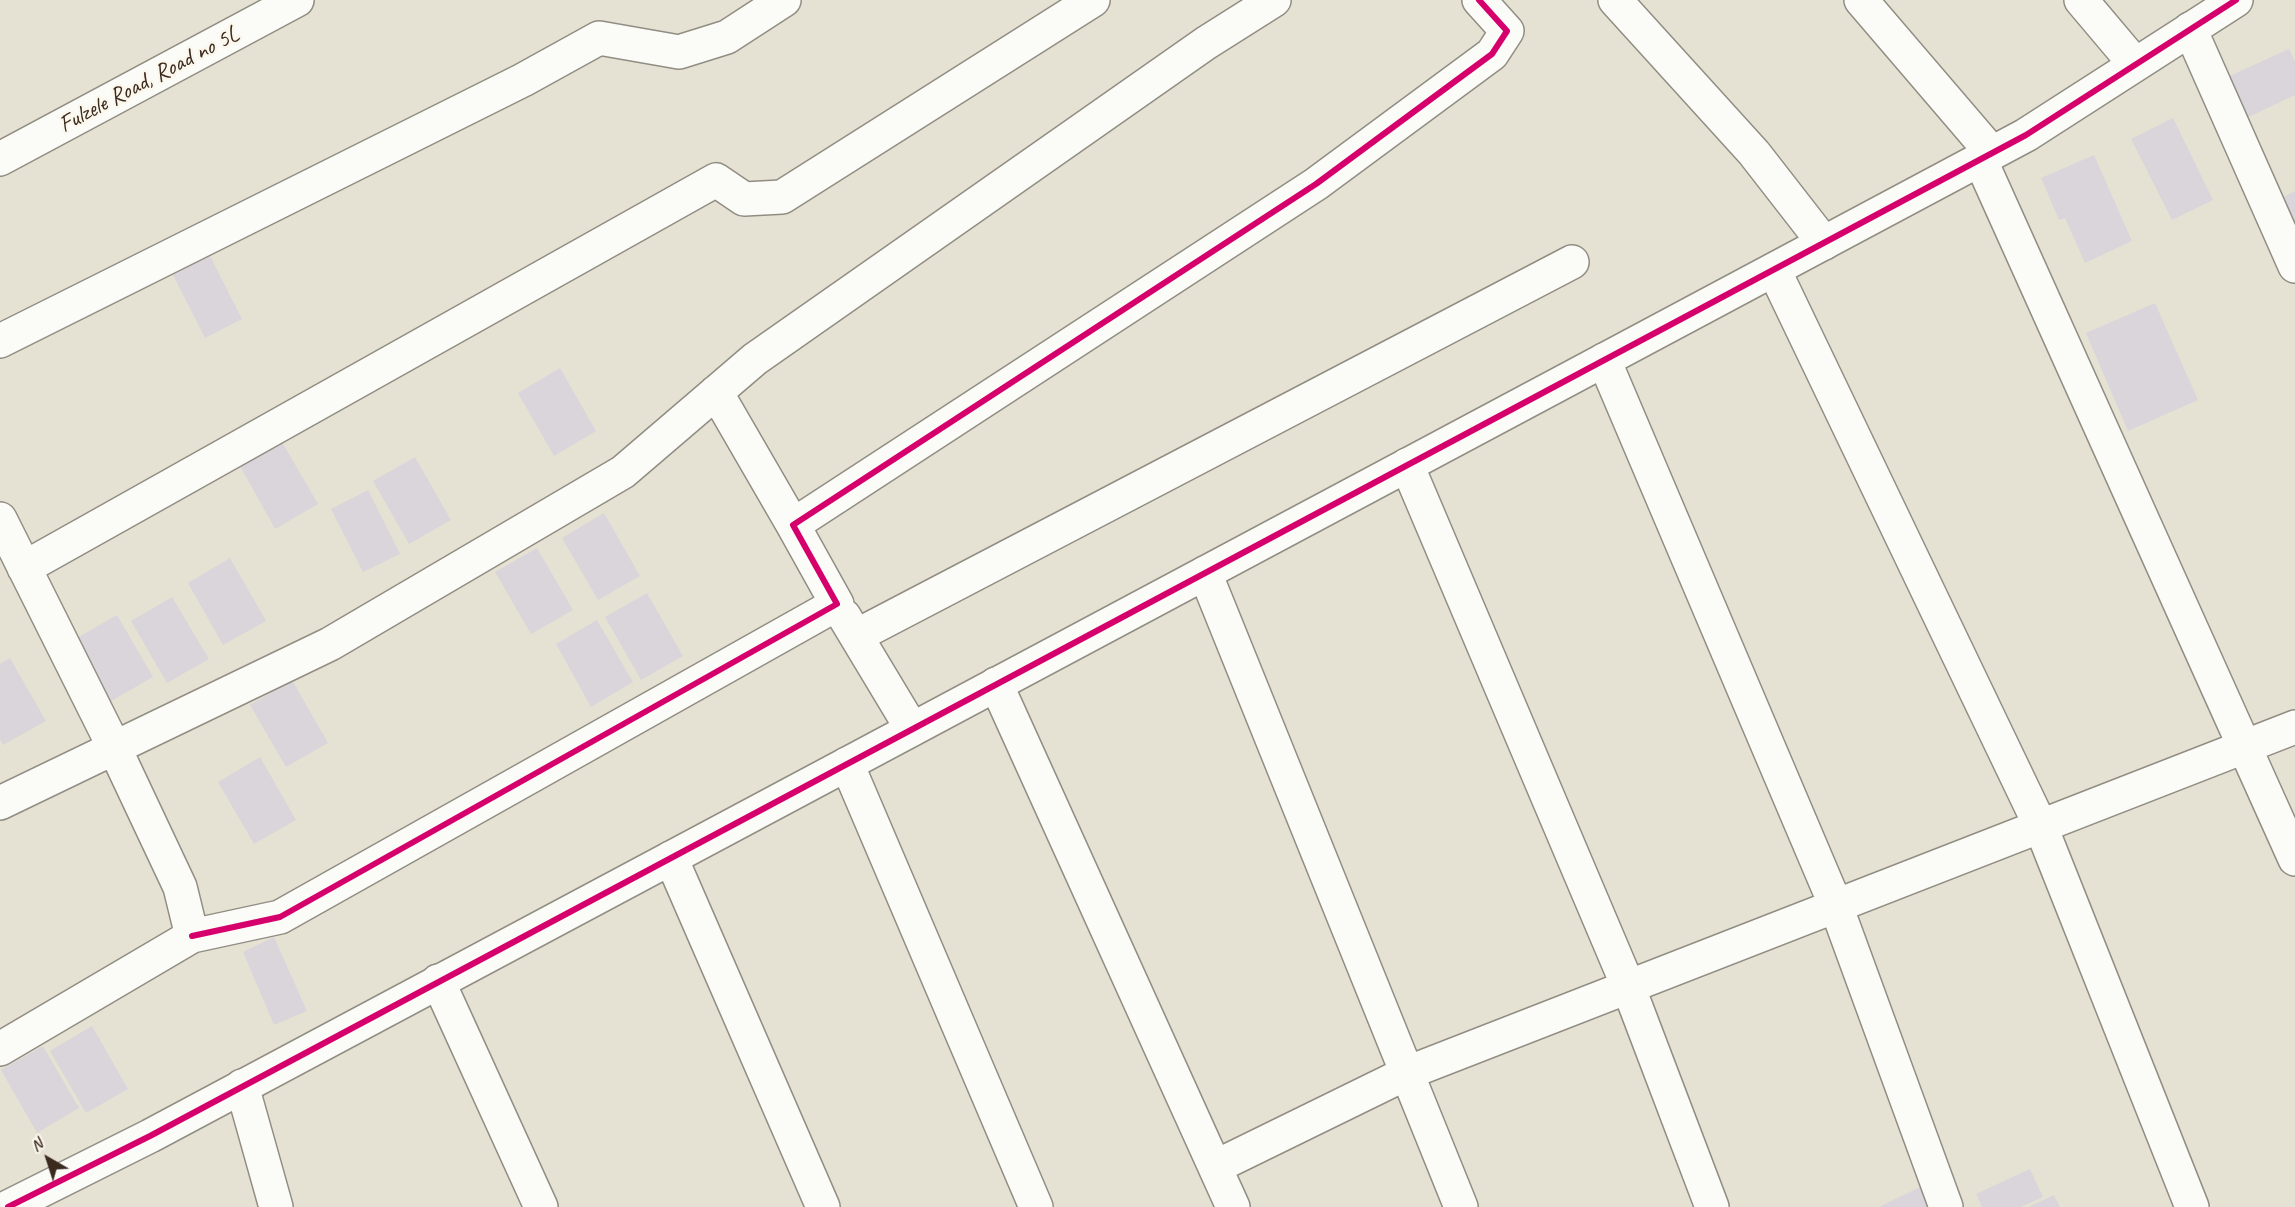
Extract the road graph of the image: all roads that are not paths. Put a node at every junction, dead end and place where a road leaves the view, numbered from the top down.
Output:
1 (297, 0) edge
2 (784, 0) edge
3 (1093, 0) edge
4 (1274, 0) edge
5 (1479, 0) edge
6 (1615, 0) edge
7 (1861, 0) edge
8 (2081, 0) edge
9 (2236, 0) edge
10 (2190, 29) junction
11 (2135, 64) junction
12 (1986, 156) junction
13 (0, 159) edge
14 (1824, 243) junction
15 (1572, 262) dead end
16 (2295, 266) edge
17 (1773, 270) junction
18 (0, 341) edge
19 (1604, 360) junction
20 (716, 392) junction
21 (1407, 465) junction
22 (0, 521) edge
23 (793, 525) junction
24 (24, 568) junction
25 (1205, 573) junction
26 (837, 604) junction
27 (856, 636) junction
28 (996, 684) junction
29 (2295, 728) edge
30 (912, 729) junction
31 (2246, 746) junction
32 (115, 749) junction
33 (847, 764) junction
34 (0, 803) edge
35 (2041, 826) junction
36 (671, 858) junction
37 (2295, 859) edge
38 (1836, 906) junction
39 (192, 936) junction
40 (438, 981) junction
41 (1628, 986) junction
42 (0, 1049) edge
43 (1407, 1073) junction
44 (242, 1086) junction
45 (1215, 1167) junction
46 (8, 1207) edge
47 (276, 1207) edge
48 (541, 1207) edge
49 (823, 1207) edge
50 (1036, 1207) edge
51 (1233, 1207) edge
52 (1461, 1207) edge
53 (1712, 1207) edge
54 (1946, 1207) edge
55 (2192, 1207) edge

1 - 13 street, Fulzele Road, Road no 5L
2 - 18 street
3 - 24 street
4 - 20 street
5 - 23 street
6 - 14 street
7 - 12 street
8 - 11 street
9 - 10 street
10 - 11 street
10 - 16 street
11 - 12 street
12 - 14 street
12 - 31 street
14 - 17 street
15 - 27 street
17 - 19 street
17 - 35 street
19 - 21 street
19 - 38 street
20 - 23 street
20 - 32 street
21 - 25 street
21 - 41 street
22 - 24 street
23 - 26 street
24 - 32 street
25 - 28 street
25 - 43 street
26 - 27 street
26 - 39 street
27 - 30 street
28 - 30 street
28 - 45 street
29 - 31 street
30 - 33 street
31 - 35 street
31 - 37 street
32 - 34 street
32 - 39 street
33 - 36 street
33 - 50 street
35 - 38 street
35 - 55 street
36 - 40 street
36 - 49 street
38 - 41 street
38 - 54 street
39 - 42 street
40 - 44 street
40 - 48 street
41 - 43 street
41 - 53 street
43 - 45 street
43 - 52 street
44 - 46 street
44 - 47 street
45 - 51 street

